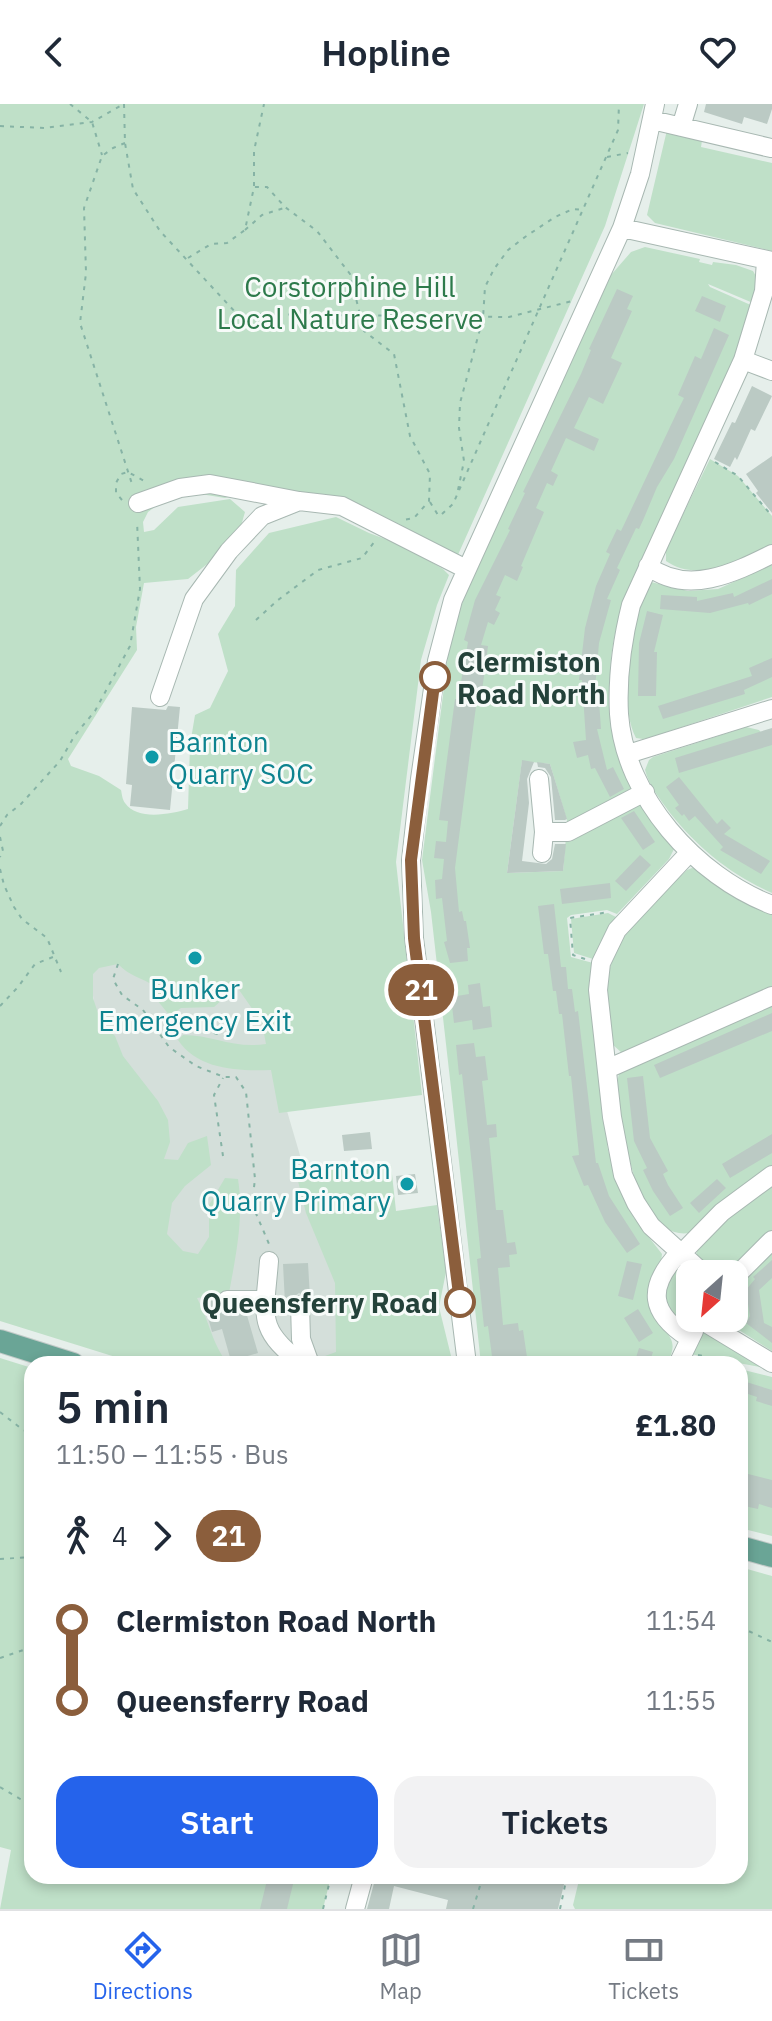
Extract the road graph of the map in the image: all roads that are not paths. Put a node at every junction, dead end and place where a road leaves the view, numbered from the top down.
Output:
1 (688, 104) edge
2 (653, 112) edge
3 (681, 127) junction
4 (771, 148) edge
5 (622, 228) junction
6 (769, 261) edge
7 (768, 292) edge
8 (743, 360) junction
9 (772, 371) edge
10 (299, 501) junction
11 (138, 503) road end
12 (772, 554) edge
13 (648, 566) junction
14 (466, 569) junction
15 (160, 697) dead end
16 (772, 709) edge
17 (628, 754) junction
18 (539, 779) dead end
19 (645, 792) junction
20 (544, 832) junction
21 (690, 852) junction
22 (542, 853) dead end
23 (772, 905) edge
24 (772, 996) edge
25 (607, 1069) junction
26 (772, 1175) edge
27 (772, 1240) edge
28 (680, 1254) junction
29 (687, 1260) edge
30 (269, 1261) road end
31 (748, 1264) edge
32 (227, 1300) dead end
33 (267, 1300) junction
34 (300, 1305) dead end
35 (695, 1332) edge
36 (723, 1332) edge
37 (0, 1341) edge
38 (683, 1352) edge
39 (48, 1356) edge
40 (292, 1356) edge
41 (307, 1356) edge
42 (466, 1356) edge
43 (772, 1363) edge
44 (748, 1549) edge
45 (772, 1556) edge
46 (362, 1884) edge
47 (355, 1909) edge

1 - 3 street
2 - 3 street
2 - 5 street
3 - 4 street
5 - 6 street
5 - 14 street
6 - 7 street
7 - 8 street
8 - 9 street
8 - 13 street
10 - 11 street
10 - 14 street
10 - 15 street
12 - 13 street
13 - 17 street
14 - 42 street
16 - 17 street
17 - 19 street
18 - 20 street
19 - 20 street
19 - 21 street
20 - 22 street
21 - 23 street
21 - 25 street
24 - 25 street
25 - 28 street
26 - 28 street
27 - 31 street
28 - 29 street
28 - 38 street
30 - 33 street
32 - 33 street
33 - 40 street
34 - 41 street
35 - 38 street
36 - 43 street
37 - 39 main road
44 - 45 main road
46 - 47 street

